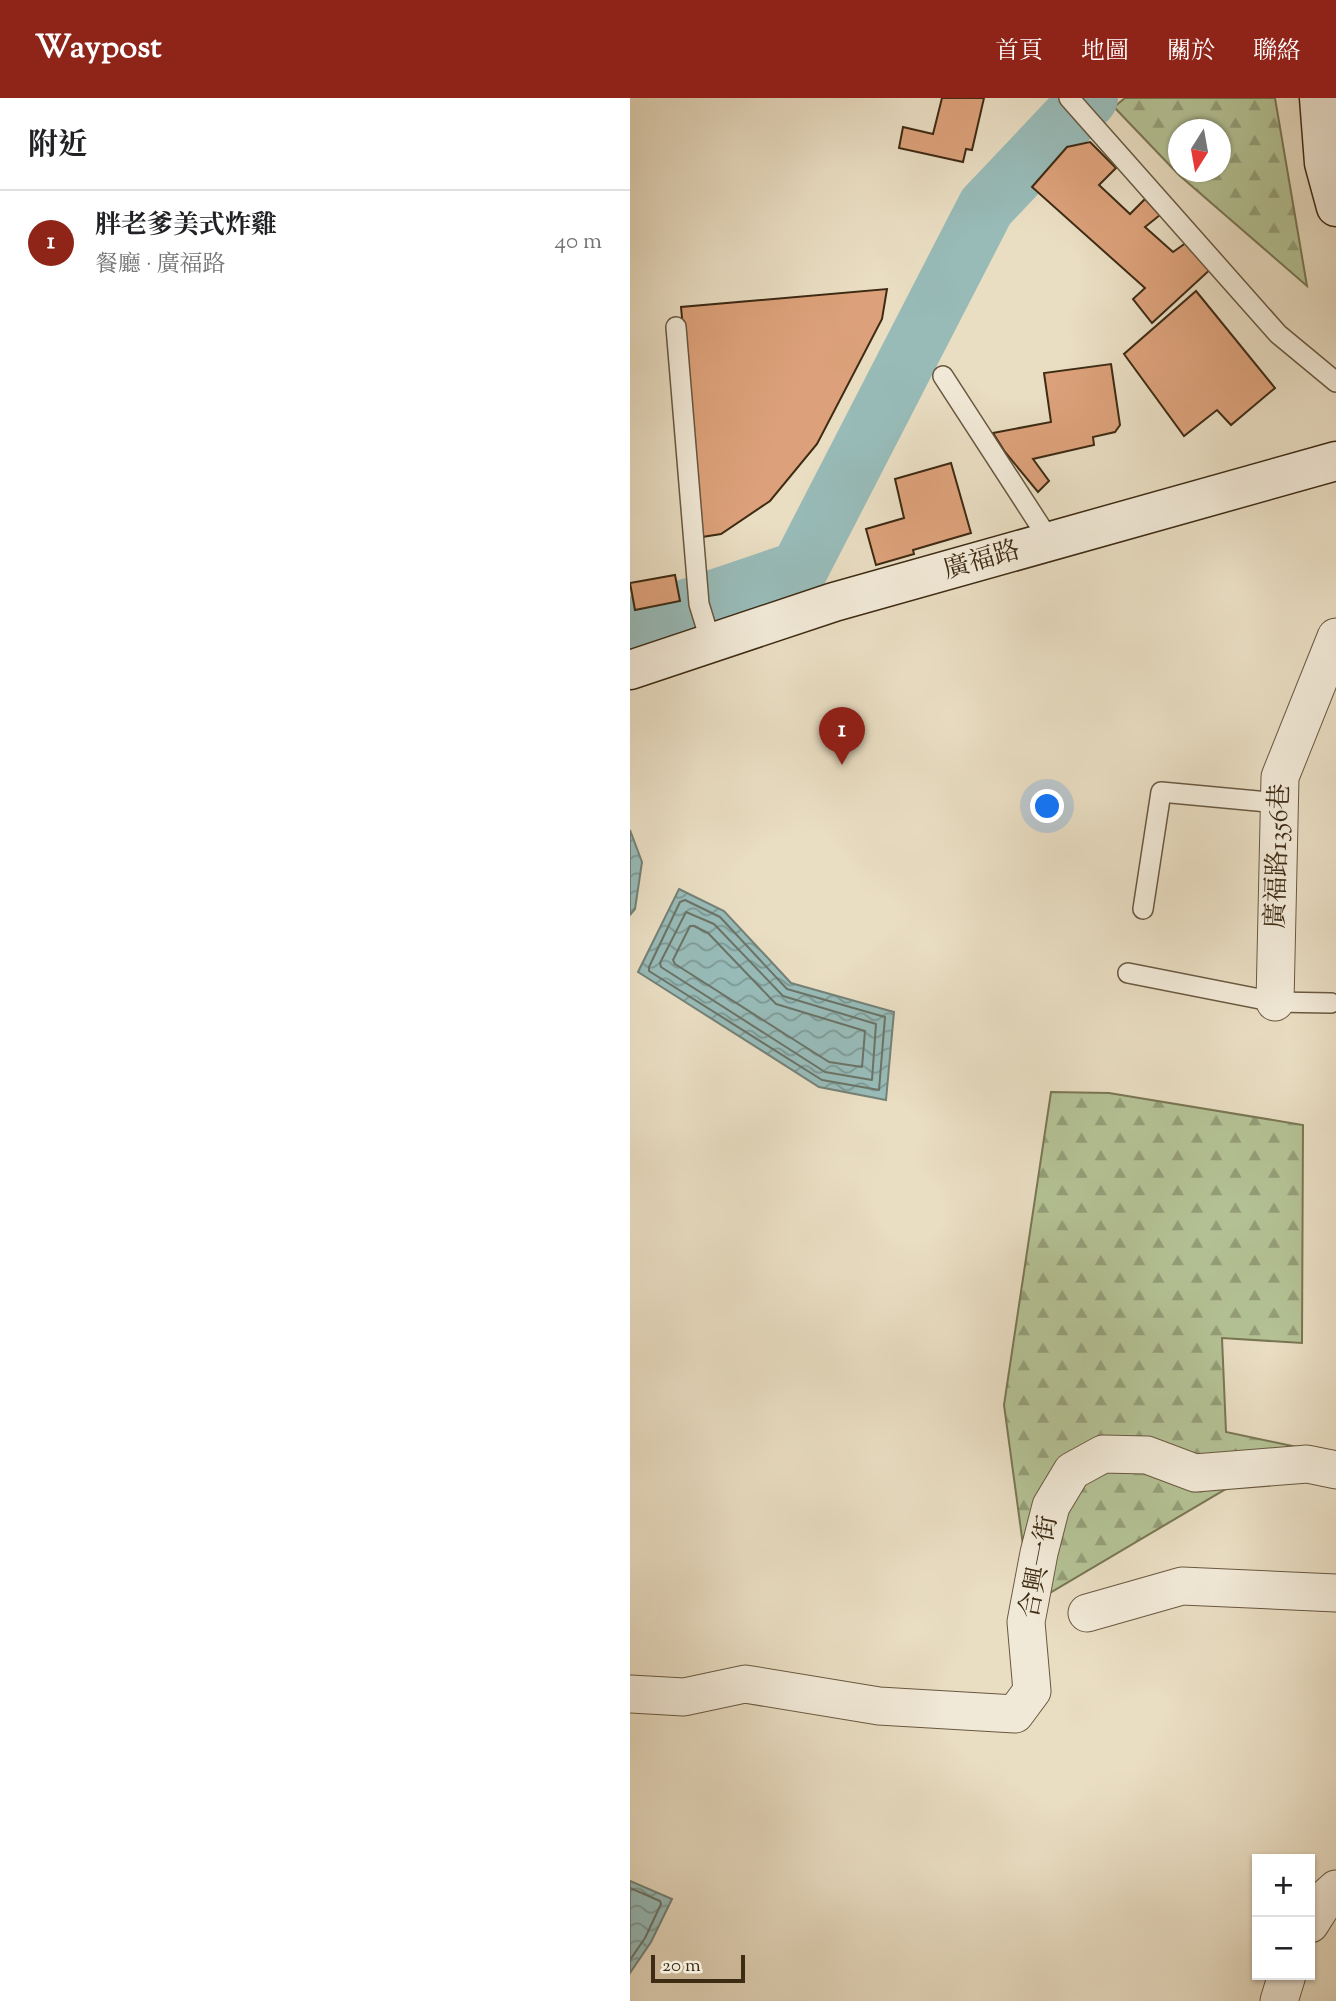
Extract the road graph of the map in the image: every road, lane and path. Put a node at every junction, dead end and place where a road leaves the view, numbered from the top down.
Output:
1 (1069, 98) edge
2 (1319, 98) edge
3 (1336, 206) edge
4 (676, 327) dead end
5 (943, 376) dead end
6 (1336, 382) edge
7 (1336, 461) edge
8 (1051, 541) junction
9 (1336, 637) edge
10 (712, 643) junction
11 (630, 670) edge
12 (1279, 803) junction
13 (1143, 909) dead end
14 (1128, 973) dead end
15 (1275, 1002) junction
16 (1331, 1003) dead end
17 (1336, 1470) edge
18 (1336, 1593) edge
19 (1087, 1613) dead end
20 (630, 1694) edge
21 (1336, 1889) edge
22 (1314, 1917) edge
23 (1285, 1980) edge
24 (1279, 2001) edge

1 - 6 lane
2 - 3 street
4 - 10 lane
5 - 8 lane
7 - 8 street, 廣福路
8 - 10 street, 廣福路
9 - 12 street, 廣福路1356巷
10 - 11 street, 廣福路
12 - 13 lane
12 - 15 street, 廣福路1356巷
14 - 15 lane
15 - 16 lane
17 - 20 street, 合興一街
18 - 19 street
21 - 22 street
23 - 24 street

